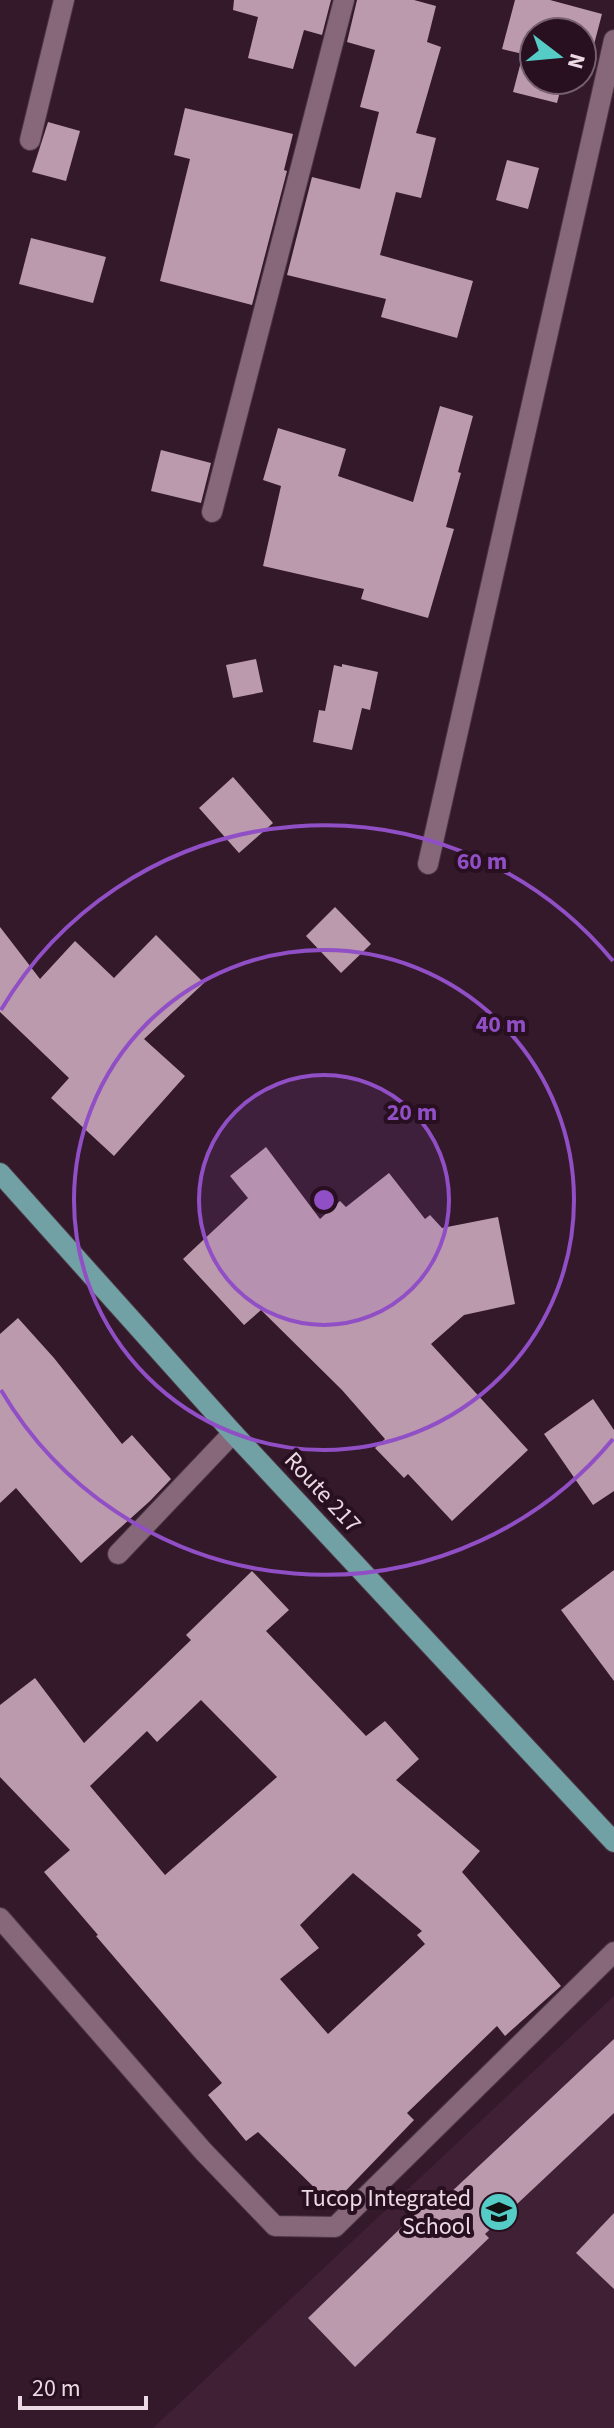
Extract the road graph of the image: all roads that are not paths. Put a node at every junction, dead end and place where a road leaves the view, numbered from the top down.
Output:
1 (64, 0) edge
2 (344, 0) edge
3 (614, 40) edge
4 (30, 140) dead end
5 (212, 512) dead end
6 (428, 864) dead end
7 (0, 1173) edge
8 (233, 1433) junction
9 (118, 1554) dead end
10 (614, 1842) edge
11 (0, 1918) edge
12 (614, 1952) edge

1 - 4 street
2 - 5 street
3 - 6 street
7 - 8 main road, Route 217
8 - 9 street
8 - 10 main road, Route 217
11 - 12 street

